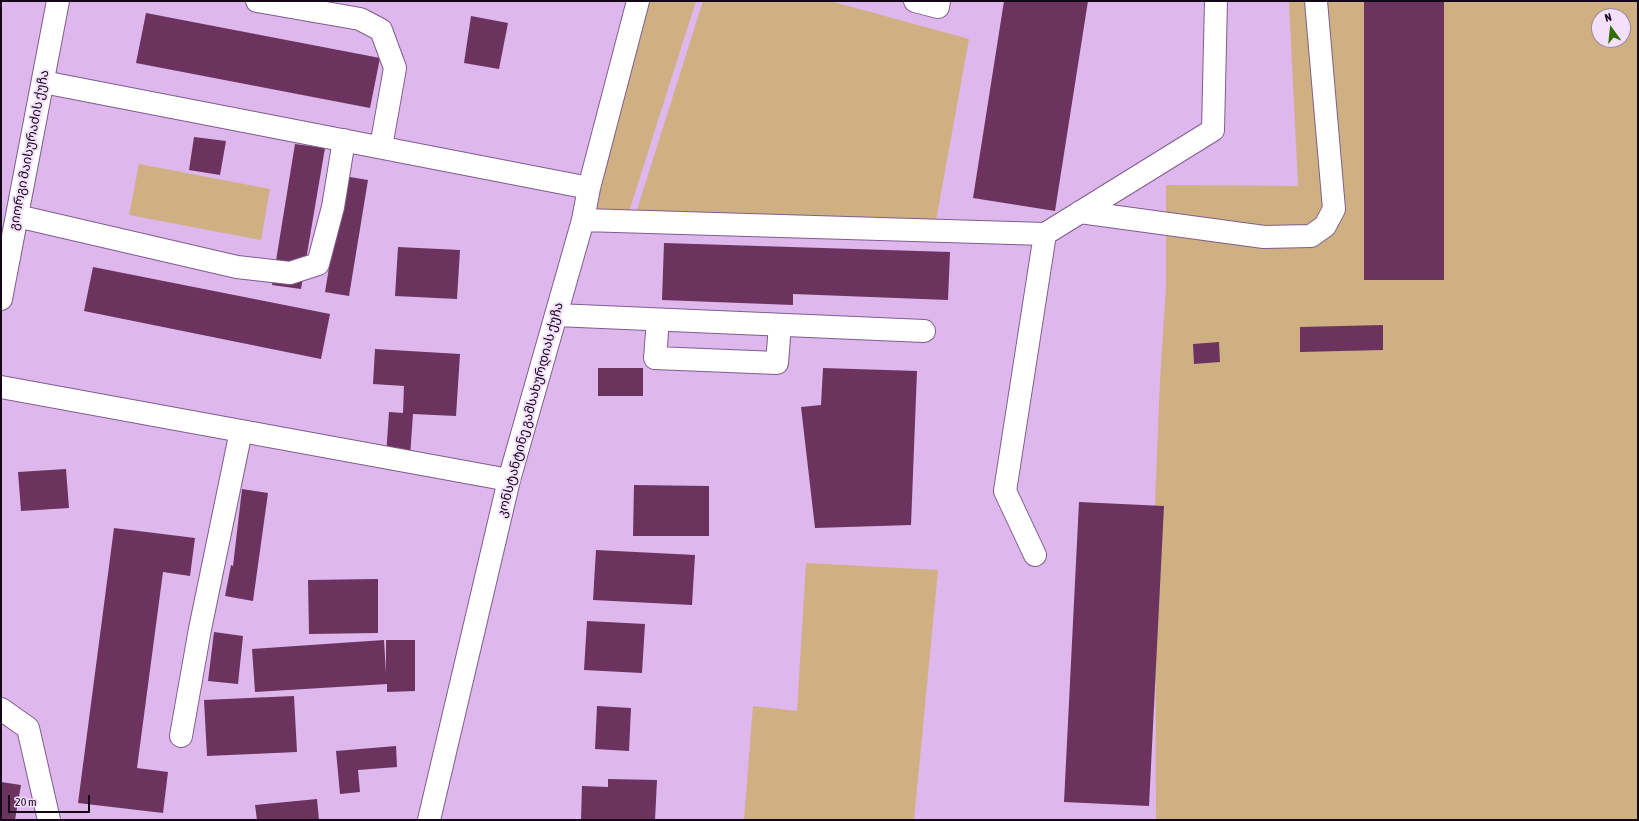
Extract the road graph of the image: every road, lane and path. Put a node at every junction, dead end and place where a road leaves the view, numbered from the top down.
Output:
1 (58, 1) edge
2 (257, 1) edge
3 (638, 1) edge
4 (915, 1) edge
5 (939, 1) edge
6 (1216, 1) edge
7 (1316, 1) edge
8 (43, 82) junction
9 (344, 140) junction
10 (381, 147) junction
11 (589, 188) junction
12 (1080, 212) junction
13 (16, 216) junction
14 (583, 220) junction
15 (1045, 234) junction
16 (1, 299) edge
17 (556, 315) junction
18 (658, 320) junction
19 (780, 325) junction
20 (924, 331) dead end
21 (1, 388) edge
22 (241, 431) junction
23 (509, 480) junction
24 (1035, 555) dead end
25 (1, 709) edge
26 (181, 736) dead end
27 (49, 820) edge
28 (429, 820) edge

1 - 8 street, გიორგი მაისურაძის ქუჩა
2 - 10 street
3 - 11 street, კონსტანტინე გამსახურდიას ქუჩა
4 - 5 street
6 - 12 street
7 - 12 street
8 - 9 street
8 - 13 street, გიორგი მაისურაძის ქუჩა
9 - 10 street
9 - 13 street
10 - 11 street
11 - 14 street, კონსტანტინე გამსახურდიას ქუჩა
12 - 15 street
13 - 16 street, გიორგი მაისურაძის ქუჩა
14 - 15 street
14 - 17 street, კონსტანტინე გამსახურდიას ქუჩა
15 - 24 street
17 - 18 street
17 - 23 street, კონსტანტინე გამსახურდიას ქუჩა
18 - 19 street
18 - 19 street
19 - 20 street
21 - 22 street
22 - 23 street
22 - 26 street
23 - 28 street, კონსტანტინე გამსახურდიას ქუჩა
25 - 27 street

